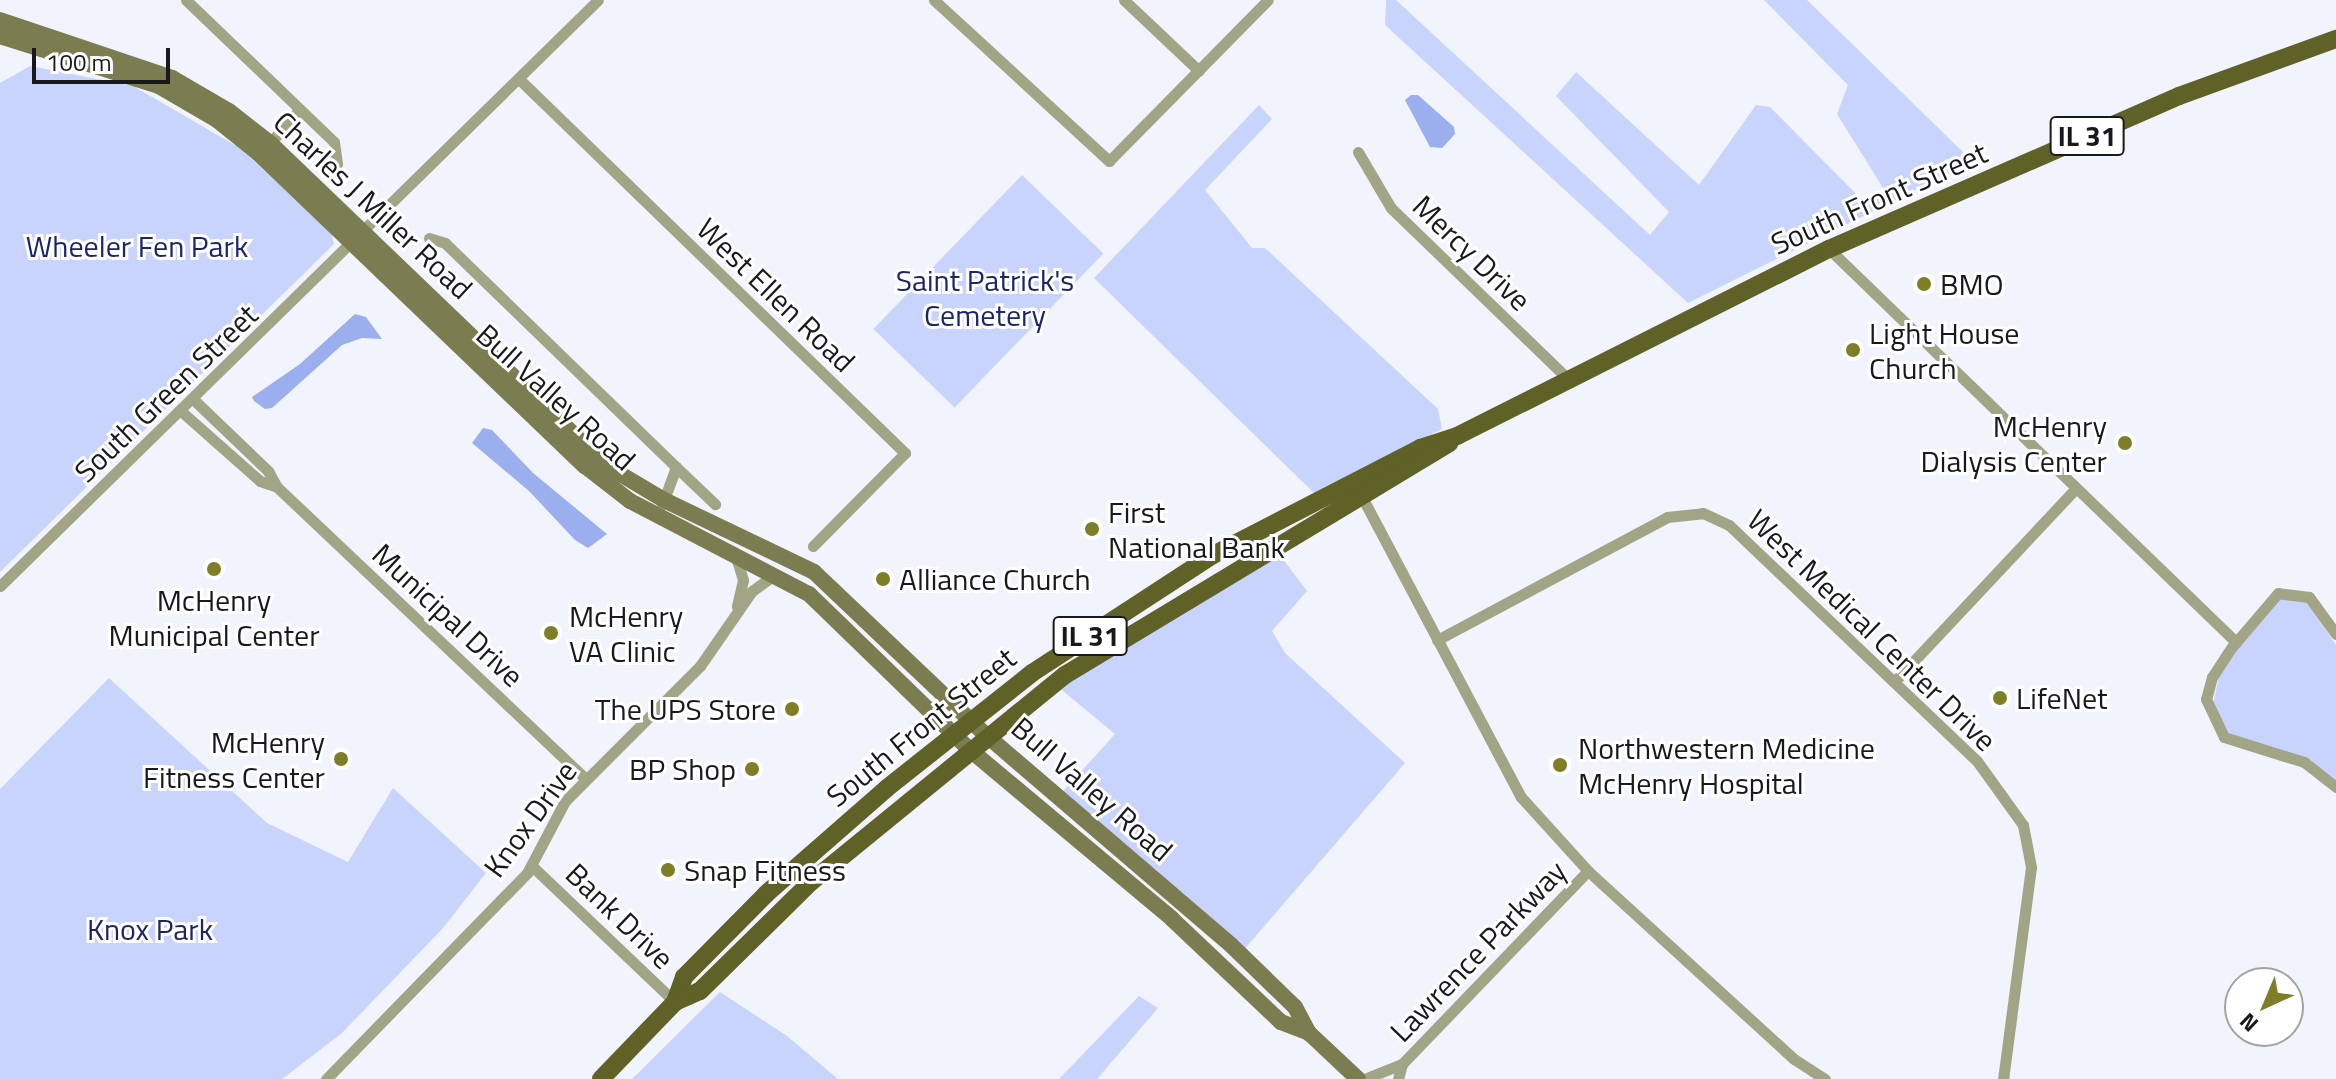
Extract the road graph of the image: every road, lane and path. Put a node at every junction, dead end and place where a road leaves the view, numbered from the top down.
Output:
1 (186, 0) edge
2 (598, 0) edge
3 (934, 0) edge
4 (1124, 0) edge
5 (1268, 0) edge
6 (0, 20) edge
7 (0, 36) edge
8 (2336, 39) edge
9 (1199, 71) junction
10 (520, 80) junction
11 (300, 109) junction
12 (270, 143) junction
13 (1358, 152) dead end
14 (337, 164) dead end
15 (429, 238) dead end
16 (358, 239) junction
17 (1829, 249) junction
18 (1567, 378) junction
19 (194, 400) junction
20 (182, 412) junction
21 (1457, 436) junction
22 (676, 467) junction
23 (277, 487) junction
24 (2075, 489) junction
25 (1362, 497) junction
26 (715, 504) dead end
27 (660, 508) junction
28 (813, 546) dead end
29 (735, 554) junction
30 (775, 574) junction
31 (0, 586) edge
32 (734, 618) junction
33 (2336, 634) edge
34 (1437, 640) junction
35 (2236, 642) junction
36 (1894, 682) junction
37 (970, 720) junction
38 (953, 735) junction
39 (986, 735) junction
40 (969, 749) junction
41 (586, 779) junction
42 (2336, 787) edge
43 (532, 866) junction
44 (1588, 871) junction
45 (675, 1002) junction
46 (1309, 1033) junction
47 (1402, 1064) junction
48 (326, 1079) edge
49 (601, 1079) edge
50 (1361, 1079) edge
51 (1398, 1079) edge
52 (1825, 1079) edge
53 (2003, 1079) edge

1 - 11 street
2 - 10 street, South Green Street
3 - 9 street
4 - 9 street
5 - 9 street
6 - 12 street, Charles J Miller Road
7 - 16 street, Charles J Miller Road
8 - 17 main road, South Front Street / IL 31
10 - 16 street, South Green Street
10 - 28 street, West Ellen Road
11 - 12 street
11 - 14 street
12 - 16 street, Charles J Miller Road
13 - 18 street, Mercy Drive
15 - 22 street, Bull Valley Road
16 - 19 street, South Green Street
16 - 27 street, Charles J Miller Road
17 - 18 main road, South Front Street / IL 31
17 - 24 street
18 - 21 main road, South Front Street / IL 31
19 - 20 street, South Green Street
19 - 23 street, Municipal Drive
20 - 23 street, Municipal Drive
20 - 31 street, South Green Street
21 - 25 main road, South Front Street / IL 31
21 - 37 main road, South Front Street / IL 31
22 - 26 street, Bull Valley Road
22 - 27 street, Bull Valley Road
23 - 41 street, Municipal Drive
24 - 35 street
24 - 36 street
25 - 34 street
25 - 39 main road, South Front Street / IL 31
27 - 29 street, Bull Valley Road
27 - 37 street, Bull Valley Road
29 - 30 street, Bull Valley Road
29 - 32 street, Knox Drive
30 - 32 street, Knox Drive
30 - 38 street, Bull Valley Road
32 - 41 street, Knox Drive
33 - 35 street
34 - 36 street, West Medical Center Drive
34 - 44 street
35 - 42 street
36 - 53 street, West Medical Center Drive
37 - 38 main road, South Front Street / IL 31
37 - 39 street, Bull Valley Road
38 - 40 street, Bull Valley Road
38 - 45 main road, South Front Street / IL 31
39 - 40 main road, South Front Street / IL 31
39 - 46 street, Bull Valley Road
40 - 45 main road, South Front Street / IL 31
40 - 46 street, Bull Valley Road
41 - 43 street, Knox Drive
43 - 45 street, Bank Drive
43 - 48 street, Knox Drive
44 - 47 street, Lawrence Parkway
44 - 52 street
45 - 49 main road, South Front Street / IL 31
46 - 50 street, Bull Valley Road
47 - 50 street, Lawrence Parkway
47 - 51 street, Lawrence Parkway

